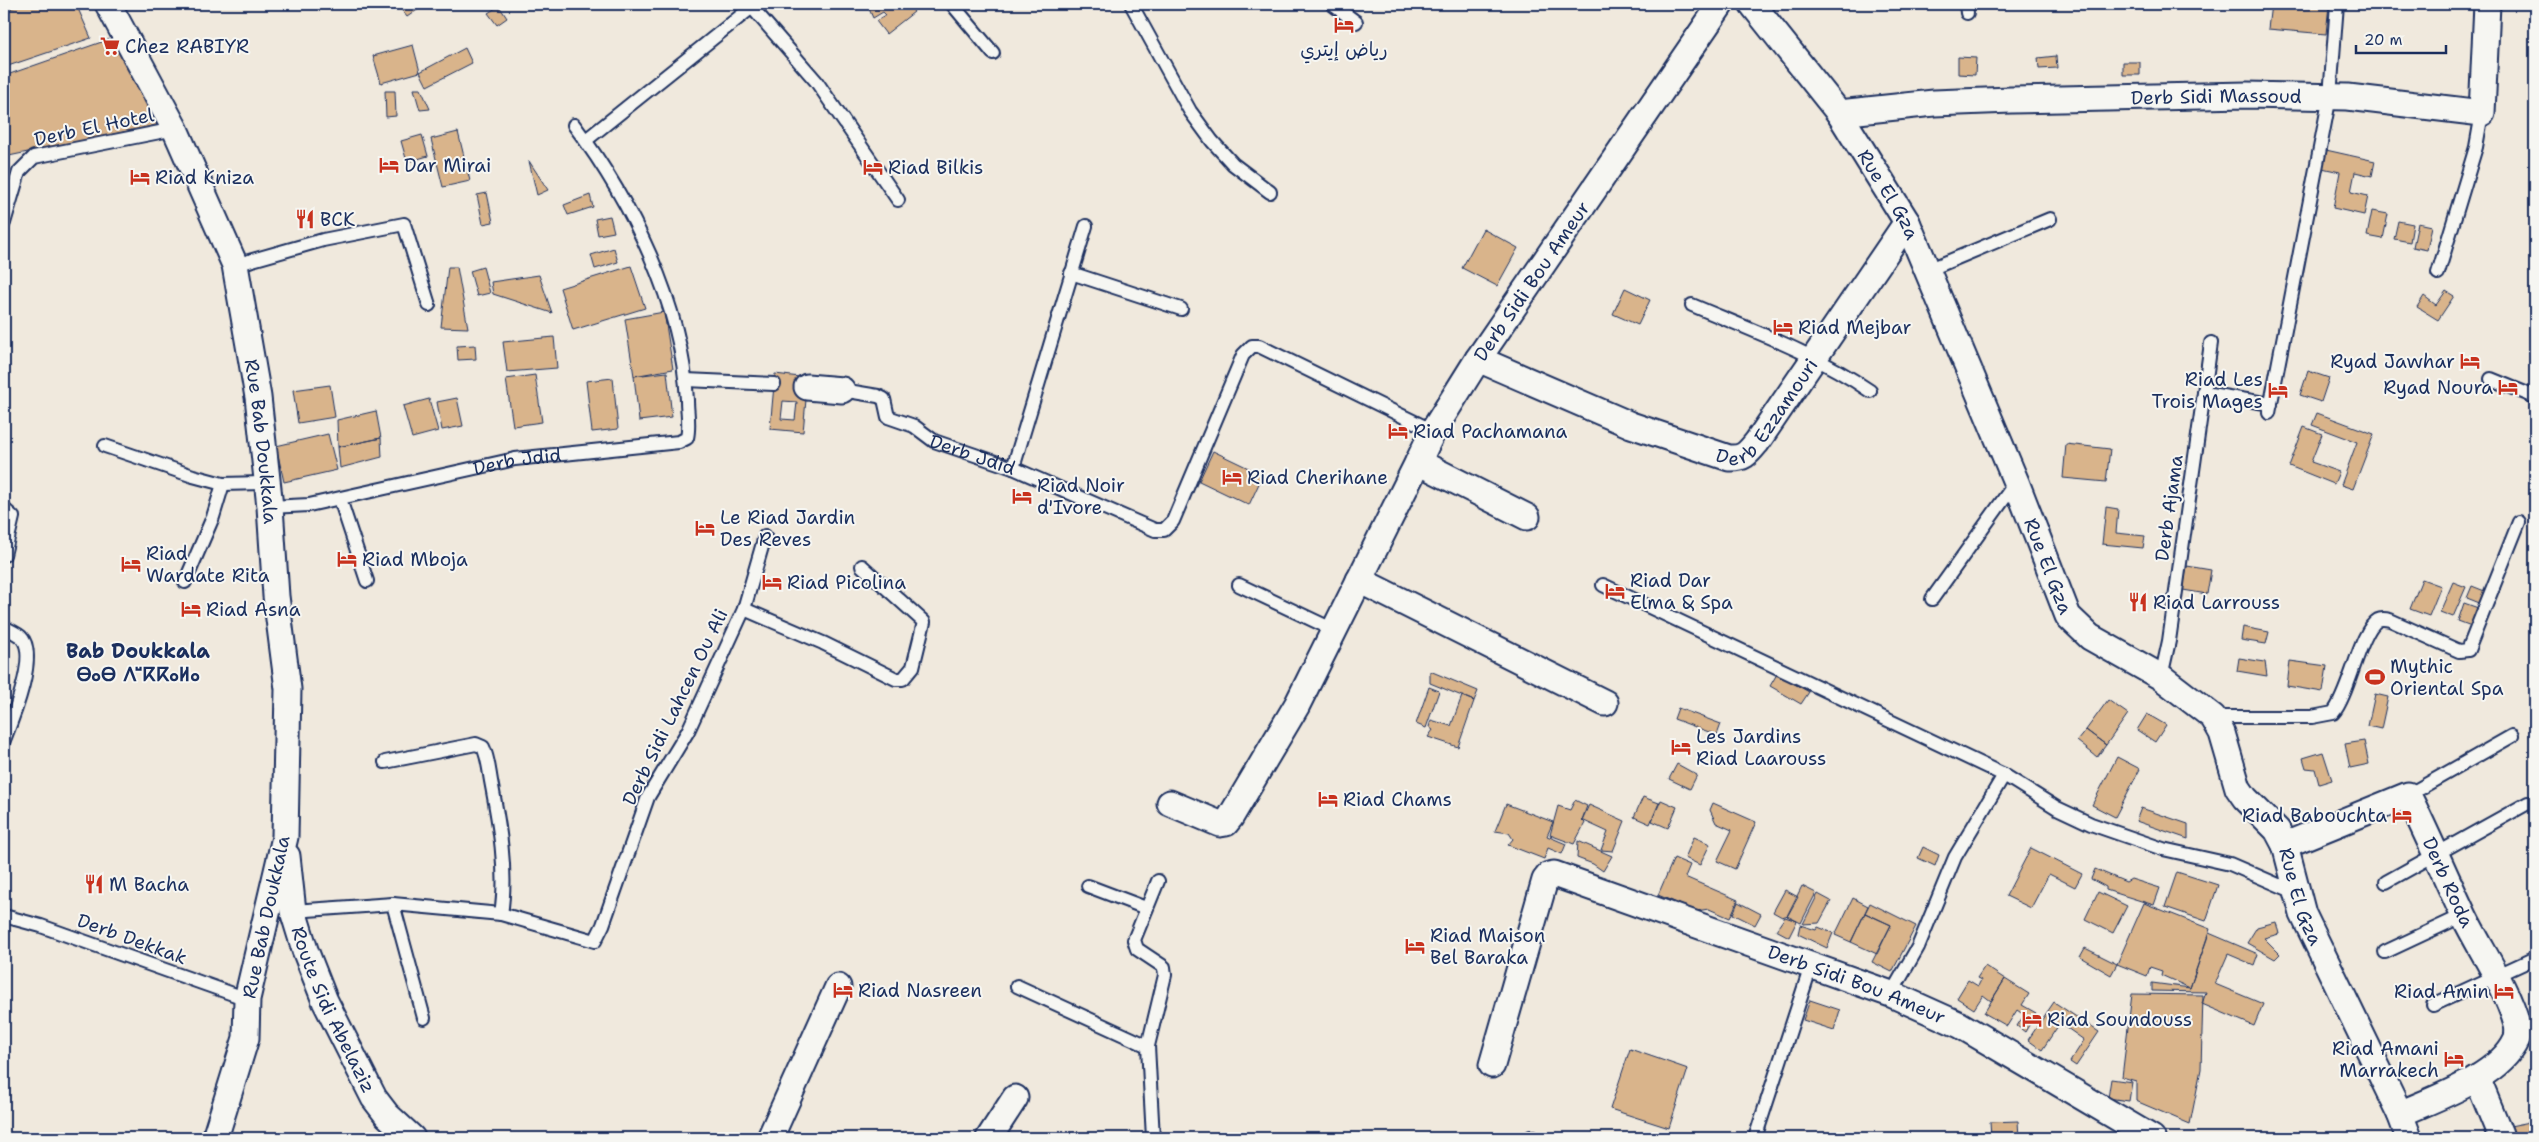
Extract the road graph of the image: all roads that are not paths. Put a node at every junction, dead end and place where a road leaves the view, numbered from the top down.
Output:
1 (108, 4) edge
2 (952, 4) edge
3 (1131, 4) edge
4 (1332, 4) edge
5 (1722, 4) edge
6 (1752, 4) edge
7 (2337, 4) edge
8 (2487, 4) edge
9 (750, 5) edge
10 (1356, 22) dead end
11 (993, 53) dead end
12 (2330, 96) junction
13 (1839, 113) junction
14 (2482, 113) junction
15 (574, 125) dead end
16 (175, 129) junction
17 (586, 140) junction
18 (1270, 192) dead end
19 (898, 200) dead end
20 (2050, 219) dead end
21 (1907, 222) junction
22 (4, 223) edge
23 (1086, 226) dead end
24 (235, 265) junction
25 (1928, 270) junction
26 (1071, 273) junction
27 (2438, 273) dead end
28 (429, 305) dead end
29 (1692, 305) dead end
30 (1181, 309) dead end
31 (2211, 343) dead end
32 (1815, 357) junction
33 (1478, 359) junction
34 (2492, 379) dead end
35 (686, 380) junction
36 (774, 384) dead end
37 (807, 387) dead end
38 (842, 390) joint
39 (1870, 391) dead end
40 (2204, 393) junction
41 (2535, 397) edge
42 (1433, 431) junction
43 (105, 446) dead end
44 (1418, 462) junction
45 (1013, 468) junction
46 (2016, 482) junction
47 (266, 483) junction
48 (223, 484) junction
49 (340, 498) junction
50 (270, 507) junction
51 (4, 509) edge
52 (1527, 517) dead end
53 (2519, 522) dead end
54 (765, 536) dead end
55 (4, 555) edge
56 (862, 566) dead end
57 (1359, 580) junction
58 (367, 581) dead end
59 (185, 582) dead end
60 (1239, 585) dead end
61 (1603, 585) dead end
62 (1932, 599) dead end
63 (744, 609) junction
64 (4, 628) edge
65 (1334, 630) junction
66 (2161, 677) junction
67 (1605, 703) dead end
68 (2213, 717) junction
69 (2512, 736) dead end
70 (4, 740) edge
71 (385, 762) dead end
72 (2004, 775) junction
73 (2408, 795) junction
74 (2528, 802) dead end
75 (1170, 803) dead end
76 (286, 837) junction
77 (2285, 845) junction
78 (2438, 854) junction
79 (1158, 881) dead end
80 (2386, 882) dead end
81 (1088, 886) dead end
82 (2297, 893) junction
83 (393, 904) junction
84 (1146, 908) junction
85 (293, 911) junction
86 (501, 914) junction
87 (2464, 915) junction
88 (4, 916) edge
89 (2385, 952) dead end
90 (2535, 958) edge
91 (1811, 966) junction
92 (2496, 977) junction
93 (1016, 986) dead end
94 (838, 987) dead end
95 (1891, 994) junction
96 (247, 999) junction
97 (2434, 1005) dead end
98 (424, 1018) dead end
99 (1148, 1046) junction
100 (1492, 1065) dead end
101 (2477, 1078) junction
102 (1015, 1098) dead end
103 (2402, 1130) edge
104 (2500, 1134) dead end
105 (215, 1138) edge
106 (412, 1138) edge
107 (770, 1138) edge
108 (990, 1138) edge
109 (1153, 1138) edge
110 (1755, 1138) edge
111 (2152, 1138) edge

1 - 16 street, Rue Bab Doukkala
2 - 11 lane
3 - 18 lane
4 - 10 lane
5 - 33 street, Derb Sidi Bou Ameur
6 - 13 street, Rue El Gza
7 - 12 lane
8 - 14 street
9 - 17 lane
9 - 19 lane
12 - 13 street, Derb Sidi Massoud
12 - 14 street, Derb Sidi Massoud
12 - 40 lane
13 - 21 street, Rue El Gza
14 - 27 lane
15 - 17 lane
16 - 22 lane, Derb El Hotel
16 - 24 street, Rue Bab Doukkala
17 - 35 lane
20 - 25 lane
21 - 25 street, Rue El Gza
21 - 32 street, Derb Ezzamouri
23 - 26 lane
24 - 28 lane
24 - 47 street, Rue Bab Doukkala
25 - 46 street, Rue El Gza
26 - 30 lane
26 - 45 lane
29 - 32 lane
31 - 40 lane, Derb Ajama
32 - 33 street, Derb Ezzamouri
32 - 39 lane
33 - 42 street, Derb Sidi Bou Ameur
34 - 41 lane
35 - 36 lane
35 - 49 lane, Derb Jdid
37 - 38 street, Derb Jdid
38 - 45 lane, Derb Jdid
40 - 66 lane, Derb Ajama
42 - 44 street, Derb Sidi Bou Ameur
42 - 45 lane, Derb Jdid
43 - 48 lane
44 - 52 street
44 - 57 street, Derb Sidi Bou Ameur
46 - 62 lane
46 - 66 street, Rue El Gza
47 - 48 lane
47 - 50 street, Rue Bab Doukkala
48 - 59 lane
49 - 50 lane, Derb Jdid
49 - 58 lane
50 - 76 street, Rue Bab Doukkala
51 - 55 lane
53 - 68 lane
54 - 63 lane, Derb Sidi Lahcen Ou Ali
56 - 63 lane
57 - 65 street, Derb Sidi Bou Ameur
57 - 67 street
60 - 65 lane
61 - 72 lane
63 - 86 lane, Derb Sidi Lahcen Ou Ali
64 - 70 lane
65 - 75 street, Derb Sidi Bou Ameur
66 - 68 street, Rue El Gza
68 - 77 street, Rue El Gza
69 - 73 lane
71 - 86 lane
72 - 82 lane
72 - 95 lane
73 - 77 street
73 - 78 street, Derb Roda
74 - 78 lane
76 - 85 street, Route Sidi Abelaziz
76 - 96 street, Rue Bab Doukkala
77 - 82 street, Rue El Gza
78 - 80 lane
78 - 87 street, Derb Roda
79 - 84 lane
81 - 84 lane
82 - 103 street, Rue El Gza
83 - 85 lane, Derb Sidi Lahcen Ou Ali
83 - 86 lane, Derb Sidi Lahcen Ou Ali
83 - 98 lane
84 - 99 lane
85 - 106 street, Route Sidi Abelaziz
87 - 89 lane
87 - 92 street, Derb Roda
88 - 96 lane, Derb Dekkak
90 - 92 lane
91 - 95 street, Derb Sidi Bou Ameur
91 - 100 street, Derb Sidi Bou Ameur
91 - 110 lane
92 - 97 lane
92 - 101 street, Derb Roda
93 - 99 lane
94 - 107 street
95 - 111 street, Derb Sidi Bou Ameur
96 - 105 street, Rue Bab Doukkala
99 - 109 lane
101 - 103 street, Derb Roda
101 - 104 street
102 - 108 street

